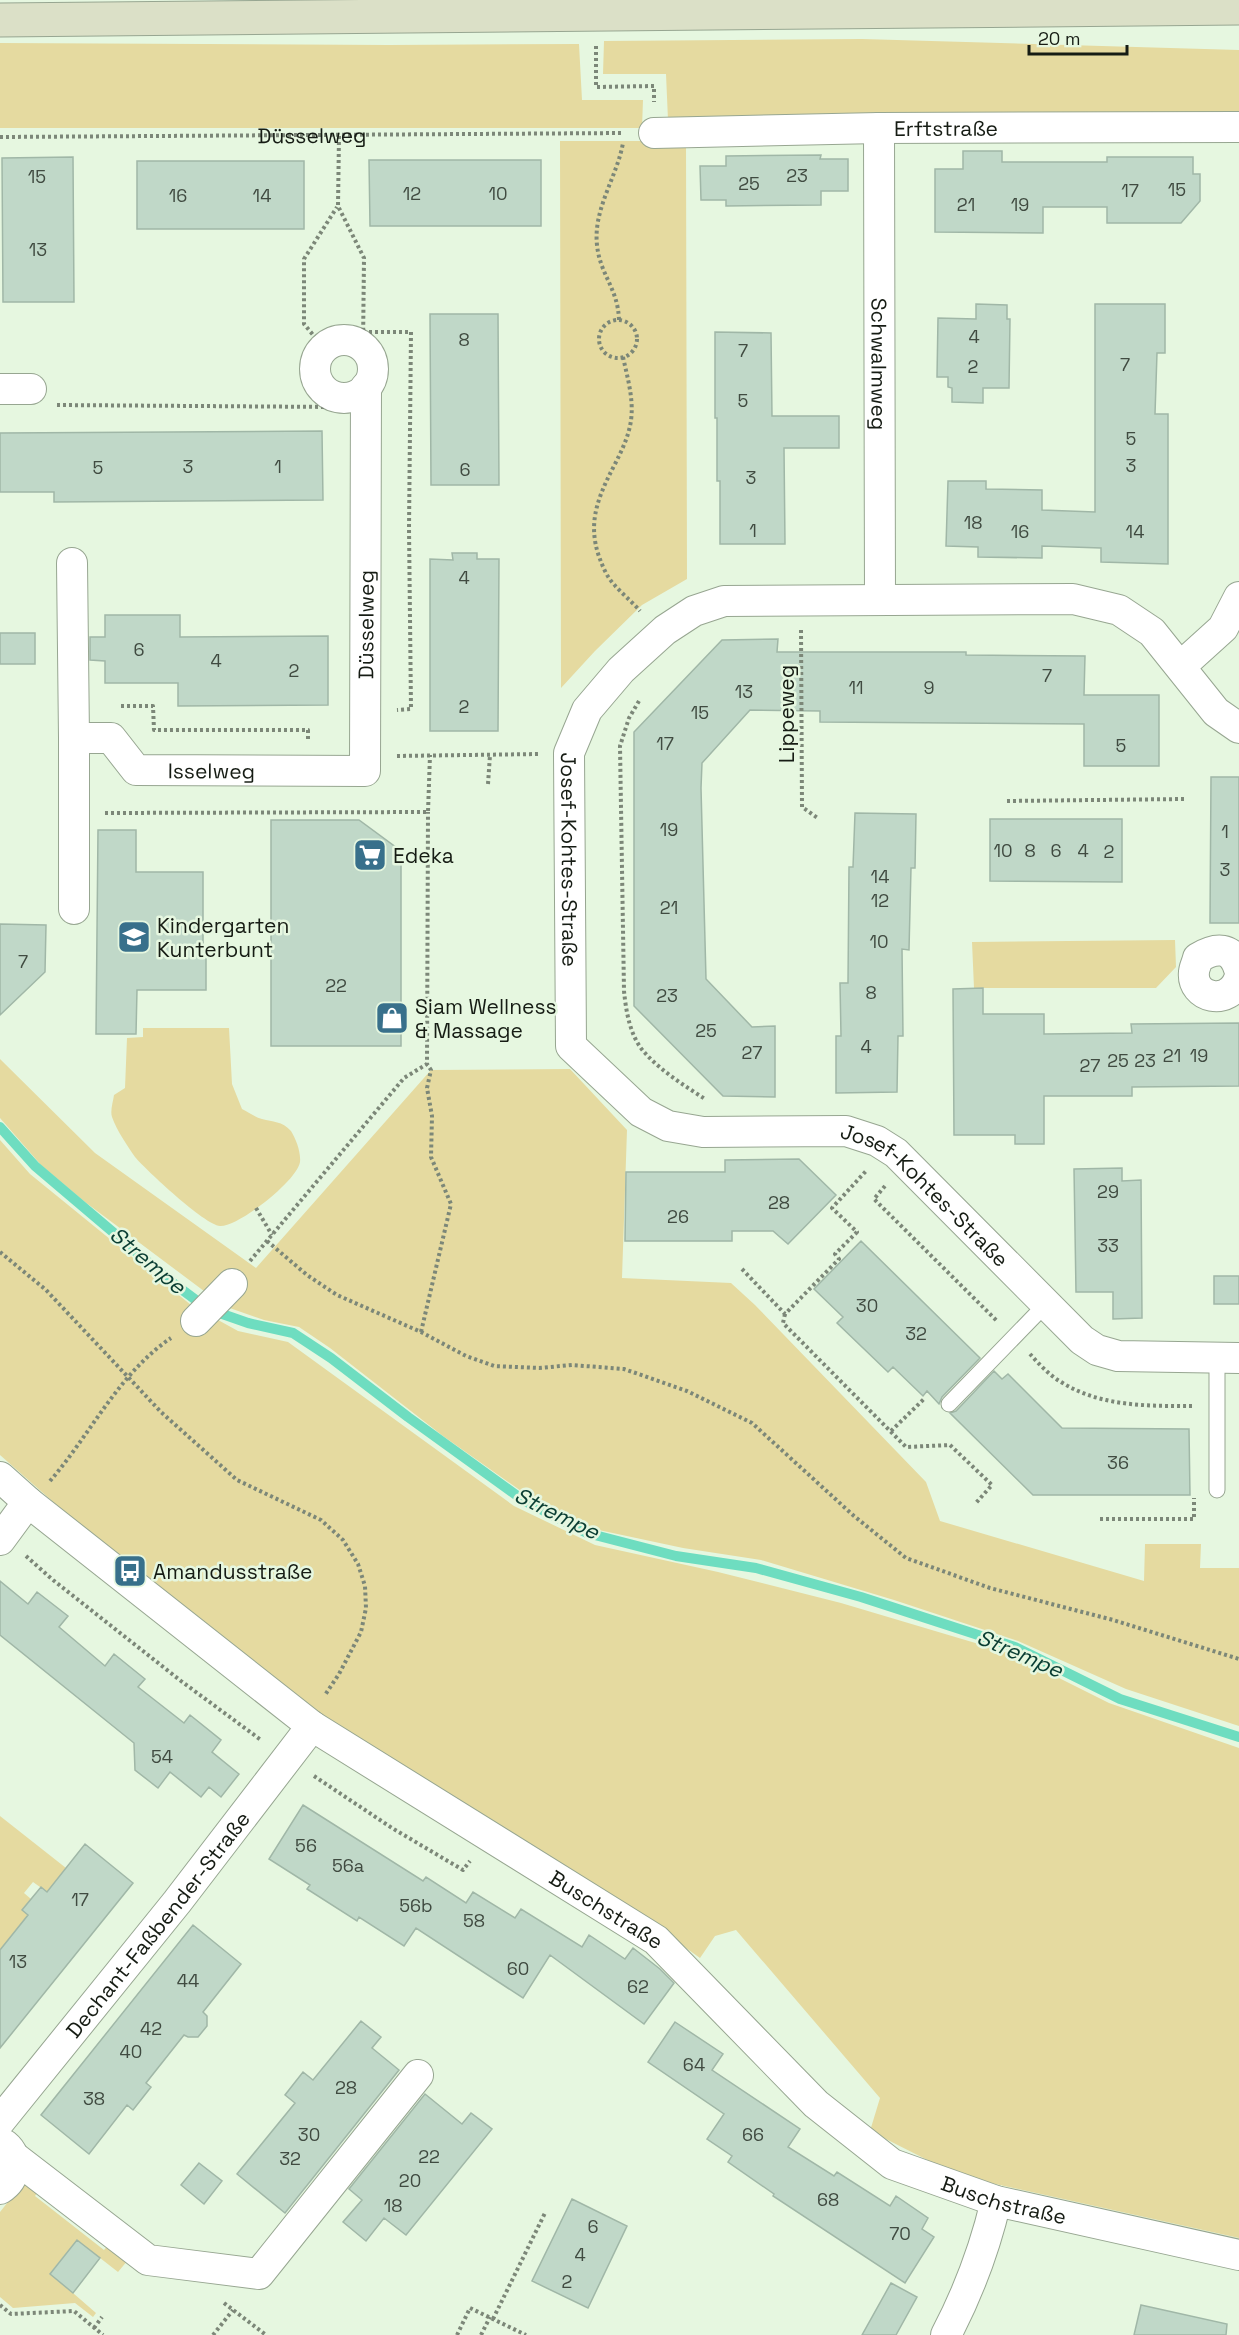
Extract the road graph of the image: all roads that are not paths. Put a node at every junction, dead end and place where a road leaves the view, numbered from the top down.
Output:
1 (1239, 8) edge
2 (0, 20) edge
3 (1239, 127) edge
4 (879, 128) junction
5 (654, 133) road end
6 (0, 389) edge
7 (31, 389) road end
8 (366, 397) junction
9 (72, 563) dead end
10 (1239, 597) edge
11 (880, 599) junction
12 (1181, 666) junction
13 (1239, 728) edge
14 (74, 738) junction
15 (366, 763) joint
16 (74, 909) dead end
17 (1239, 969) edge
18 (1239, 979) edge
19 (232, 1284) road end
20 (1047, 1303) junction
21 (196, 1321) road end
22 (1228, 1358) edge
23 (950, 1404) dead end
24 (0, 1477) edge
25 (1216, 1490) dead end
26 (28, 1502) junction
27 (9, 1545) edge
28 (312, 1726) junction
29 (418, 2075) dead end
30 (0, 2121) edge
31 (7, 2149) edge
32 (0, 2189) edge
33 (996, 2201) junction
34 (1239, 2255) edge
35 (946, 2335) edge

1 - 2 main road
3 - 4 street, Erftstraße
4 - 5 street, Erftstraße
4 - 11 street, Schwalmweg
6 - 7 street
8 - 8 street, Düsselweg
8 - 15 street, Düsselweg
9 - 14 street
10 - 12 street
11 - 12 street, Josef-Kohtes-Straße
11 - 20 street, Josef-Kohtes-Straße
12 - 13 street, Josef-Kohtes-Straße
14 - 15 street, Isselweg
14 - 16 street
17 - 18 street
19 - 21 street
20 - 22 street, Josef-Kohtes-Straße
20 - 23 lane
22 - 25 lane
24 - 26 street, Buschstraße
26 - 27 street
26 - 28 street, Buschstraße
28 - 30 street, Dechant-Faßbender-Straße
28 - 33 street, Buschstraße
29 - 31 street
31 - 32 street
33 - 34 street, Buschstraße
33 - 35 street

